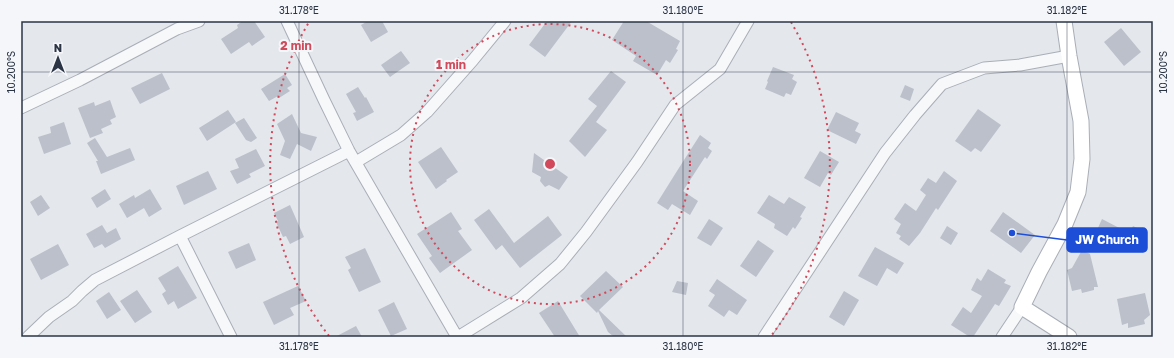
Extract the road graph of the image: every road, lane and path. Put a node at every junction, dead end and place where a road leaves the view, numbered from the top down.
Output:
1 (198, 21) edge
2 (287, 21) edge
3 (505, 21) edge
4 (748, 21) edge
5 (1064, 21) edge
6 (1069, 56) junction
7 (21, 108) edge
8 (349, 151) junction
9 (356, 162) junction
10 (180, 236) junction
11 (1022, 307) junction
12 (28, 337) edge
13 (231, 337) edge
14 (457, 337) edge
15 (764, 337) edge
16 (1002, 337) edge
17 (1069, 337) edge

1 - 7 street
2 - 8 street
3 - 9 street
4 - 14 street
5 - 6 street
6 - 11 street
6 - 15 street
8 - 9 street
8 - 10 street
9 - 14 street
10 - 12 street
10 - 13 street
11 - 16 street
11 - 17 street

